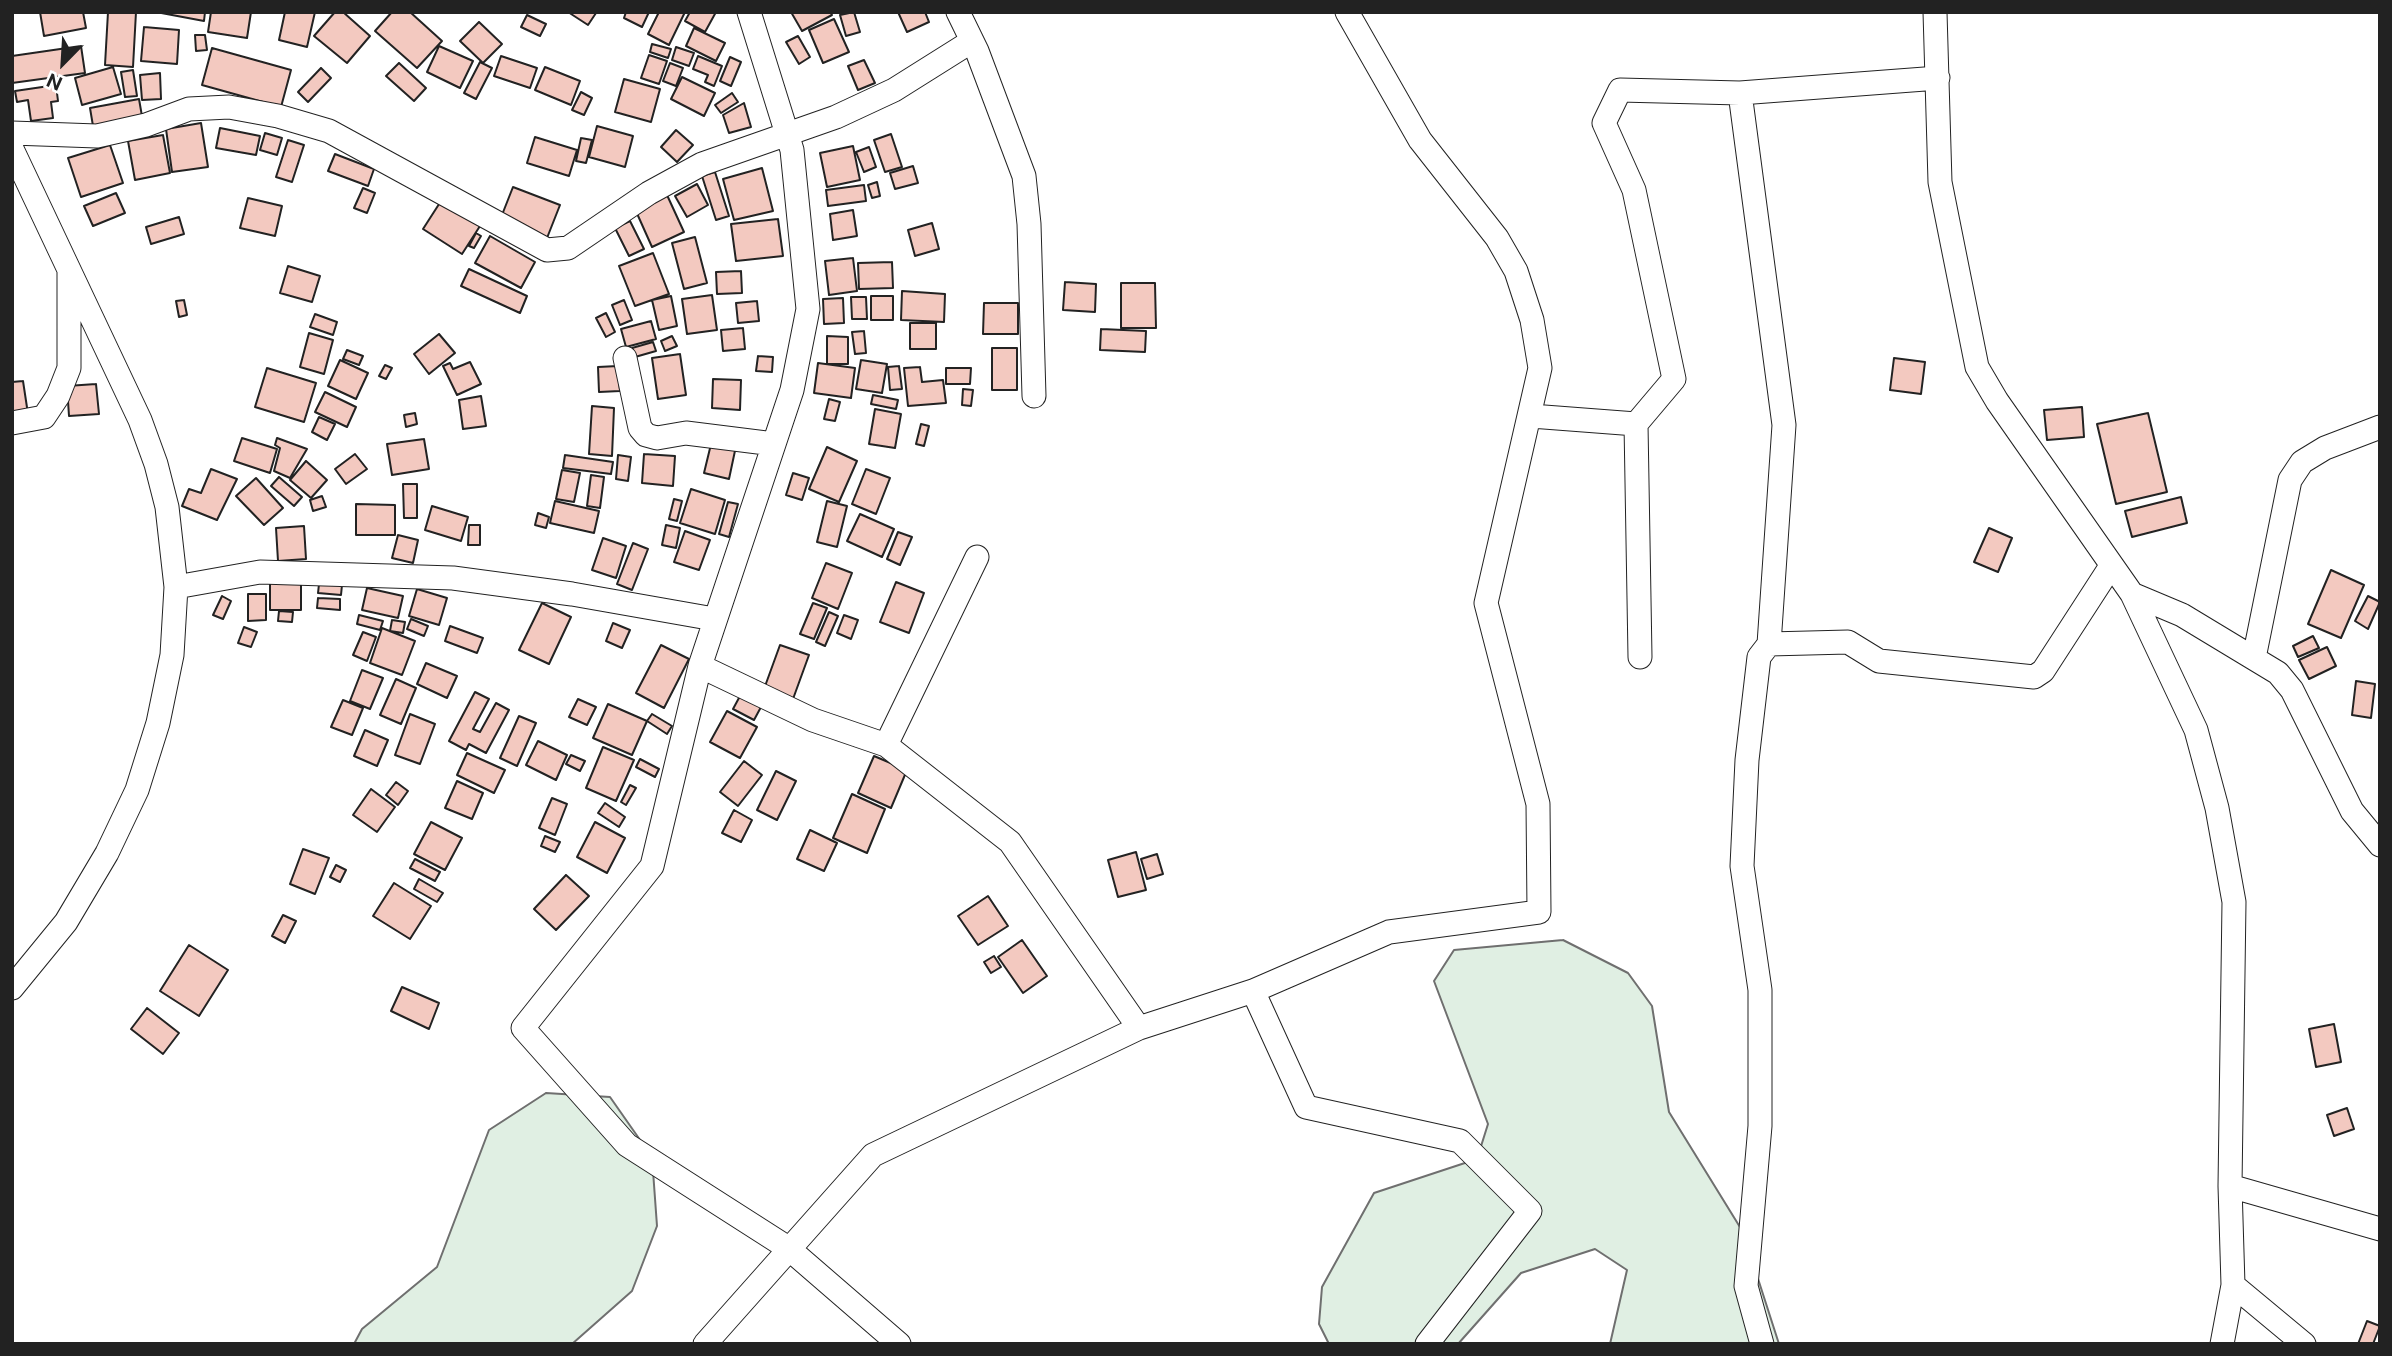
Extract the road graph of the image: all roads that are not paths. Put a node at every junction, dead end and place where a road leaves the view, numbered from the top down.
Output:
1 (749, 12) edge
2 (958, 12) edge
3 (1347, 12) edge
4 (1936, 12) edge
5 (972, 41) junction
6 (1938, 78) junction
7 (1740, 93) junction
8 (12, 133) edge
9 (789, 134) junction
10 (12, 149) edge
11 (69, 267) junction
12 (625, 358) dead end
13 (1034, 396) dead end
14 (1531, 416) junction
15 (12, 423) edge
16 (1636, 424) junction
17 (2380, 427) edge
18 (774, 443) junction
19 (977, 557) dead end
20 (2111, 566) junction
21 (176, 587) junction
22 (2132, 594) junction
23 (714, 620) junction
24 (1769, 644) junction
25 (1640, 657) dead end
26 (2254, 658) junction
27 (700, 666) junction
28 (886, 745) junction
29 (2380, 845) edge
30 (12, 988) edge
31 (1253, 991) junction
32 (1139, 1028) junction
33 (2230, 1186) junction
34 (2380, 1229) edge
35 (789, 1248) junction
36 (2233, 1285) junction
37 (705, 1344) edge
38 (899, 1344) edge
39 (1427, 1344) edge
40 (1762, 1344) edge
41 (2222, 1344) edge
42 (2304, 1344) edge

1 - 9 street
2 - 5 street
3 - 14 street
4 - 6 street
5 - 9 street
5 - 13 street
6 - 7 street
6 - 20 street
7 - 16 street
7 - 24 street
8 - 9 street
9 - 18 street
10 - 11 street
11 - 15 street
11 - 21 street
12 - 18 street
14 - 16 street
14 - 31 street
16 - 25 street
17 - 26 street
18 - 23 street
19 - 28 street
20 - 22 street
20 - 24 street
21 - 23 street
21 - 30 street
22 - 26 street
22 - 33 street
23 - 27 street
24 - 40 street
26 - 29 street
27 - 28 street
27 - 35 street
28 - 32 street
31 - 32 street
31 - 39 street
32 - 35 street
33 - 34 street
33 - 36 street
35 - 37 street
35 - 38 street
36 - 41 street
36 - 42 street

